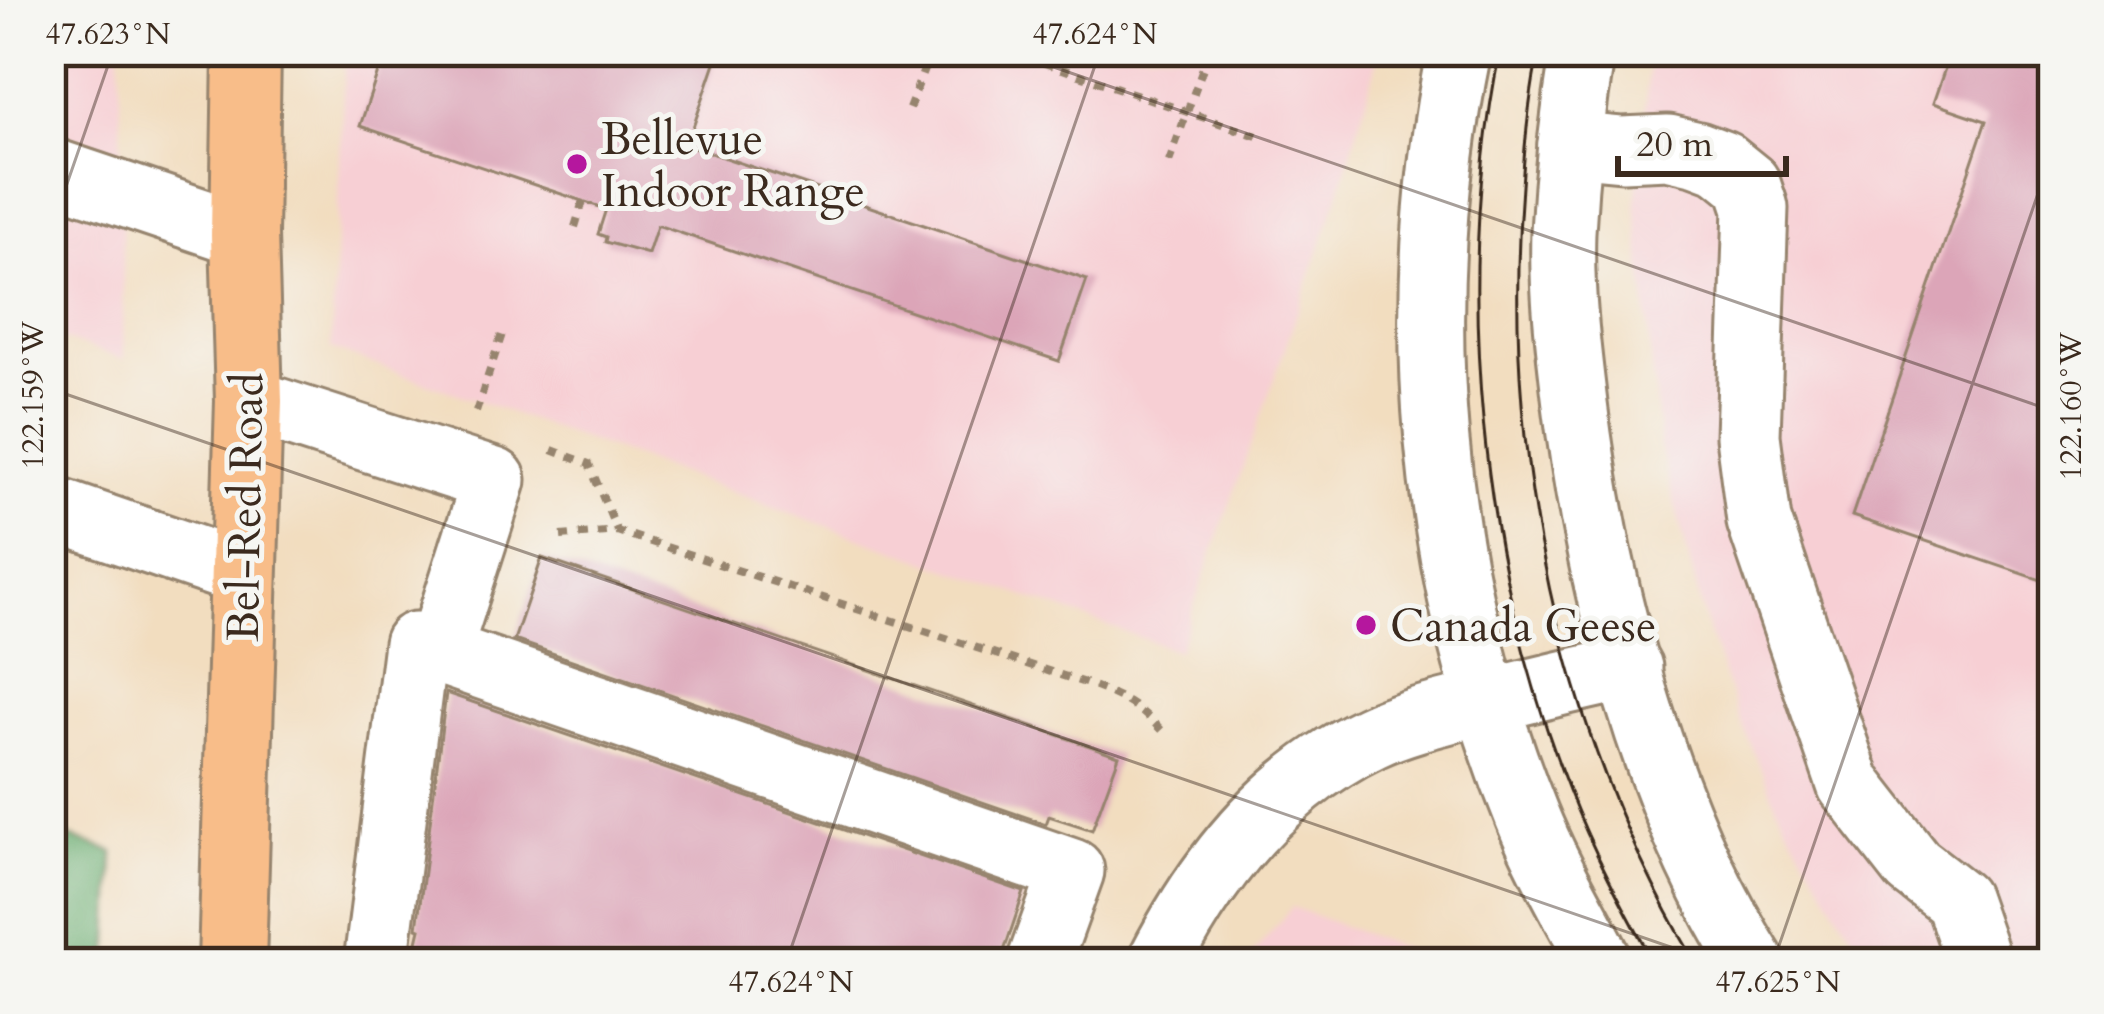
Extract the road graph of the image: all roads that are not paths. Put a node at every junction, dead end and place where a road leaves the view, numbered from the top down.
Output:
1 (247, 51) edge
2 (1460, 51) edge
3 (1582, 51) edge
4 (1570, 144) junction
5 (51, 170) edge
6 (244, 236) junction
7 (249, 401) junction
8 (51, 508) edge
9 (243, 574) junction
10 (439, 652) junction
11 (1630, 668) junction
12 (1487, 702) junction
13 (232, 963) edge
14 (376, 963) edge
15 (1039, 963) edge
16 (1159, 963) edge
17 (1601, 963) edge
18 (1754, 963) edge
19 (1979, 963) edge

1 - 6 main road, Bel-Red Road
2 - 12 street
3 - 4 street
4 - 11 street
4 - 19 street
5 - 6 street
6 - 7 main road, Bel-Red Road
7 - 9 main road, Bel-Red Road
7 - 10 street
8 - 9 street
9 - 13 main road, Bel-Red Road
10 - 14 street
10 - 15 street
11 - 12 street
11 - 18 street
12 - 16 street
12 - 17 street

